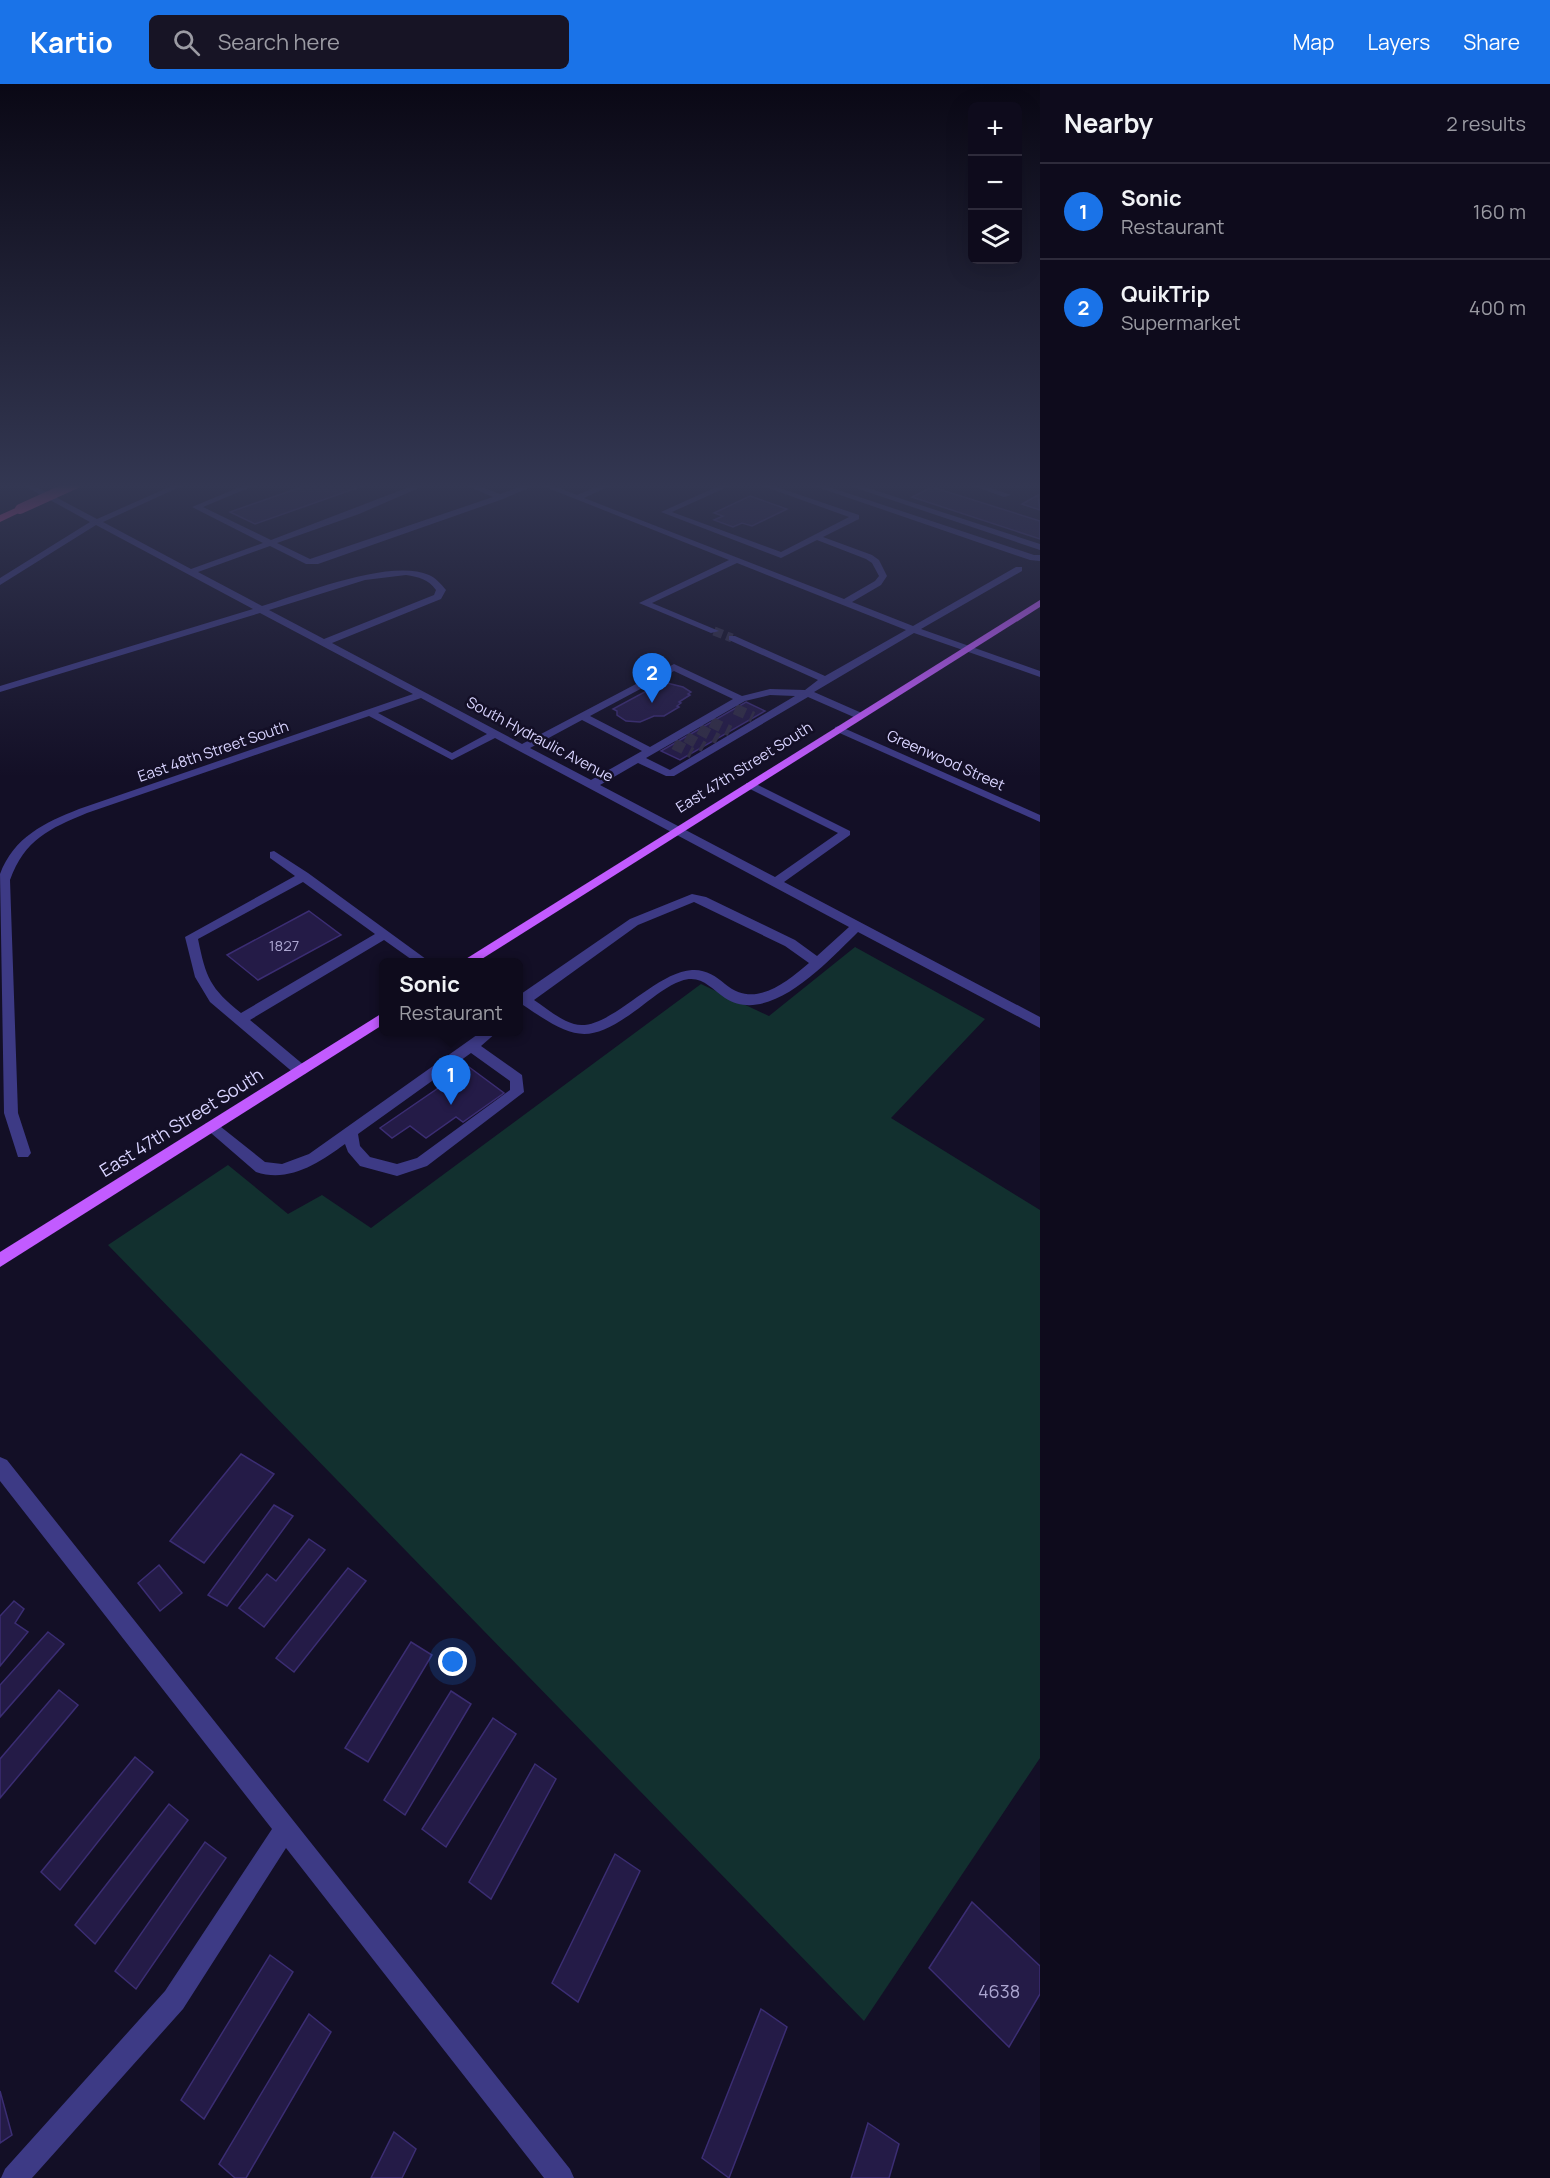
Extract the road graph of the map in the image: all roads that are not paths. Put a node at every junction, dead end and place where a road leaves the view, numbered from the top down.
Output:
1 (208, 582) edge
2 (352, 582) edge
3 (435, 582) edge
4 (690, 582) edge
5 (793, 582) edge
6 (880, 582) edge
7 (997, 582) edge
8 (845, 602) junction
9 (1040, 603) edge
10 (262, 610) junction
11 (915, 630) junction
12 (714, 631) tunnel mouth
13 (732, 638) tunnel mouth
14 (323, 642) junction
15 (968, 648) junction
16 (1040, 674) edge
17 (825, 680) junction
18 (0, 689) edge
19 (807, 693) junction
20 (421, 695) junction
21 (741, 699) junction
22 (370, 713) junction
23 (582, 716) junction
24 (860, 716) junction
25 (839, 729) junction
26 (495, 734) junction
27 (522, 748) junction
28 (650, 751) junction
29 (637, 758) junction
30 (591, 785) junction
31 (750, 785) junction
32 (1040, 819) edge
33 (677, 831) junction
34 (274, 855) dead end
35 (304, 876) junction
36 (775, 883) junction
37 (857, 926) junction
38 (384, 934) junction
39 (416, 958) edge
40 (476, 958) edge
41 (817, 962) junction
42 (523, 999) edge
43 (523, 1001) edge
44 (240, 1020) junction
45 (379, 1020) edge
46 (1040, 1023) edge
47 (485, 1036) edge
48 (471, 1046) junction
49 (300, 1070) junction
50 (211, 1127) junction
51 (350, 1133) junction
52 (23, 1153) dead end
53 (0, 1260) edge
54 (0, 1466) edge
55 (286, 1828) junction
56 (14, 2178) edge
57 (561, 2178) edge

1 - 10 street, South Hydraulic Avenue
2 - 10 street
3 - 14 street
4 - 12 street
5 - 8 street
6 - 8 street
7 - 11 street
8 - 11 street
9 - 15 main road, East 47th Street South
10 - 14 street, South Hydraulic Avenue
10 - 18 street
11 - 15 street
11 - 17 street
13 - 17 street
14 - 20 street, South Hydraulic Avenue
15 - 16 street
15 - 24 main road, East 47th Street South
17 - 19 street
19 - 21 street
19 - 24 street
19 - 29 street
20 - 22 street, East 48th Street South
20 - 26 street, South Hydraulic Avenue
21 - 23 street
21 - 28 street
22 - 26 street
22 - 52 street, East 48th Street South
23 - 27 street
23 - 28 street
24 - 25 main road, East 47th Street South
25 - 31 main road, East 47th Street South
25 - 32 street, Greenwood Street
26 - 27 street, South Hydraulic Avenue
27 - 30 street, South Hydraulic Avenue
28 - 29 street
29 - 30 street
30 - 33 street, South Hydraulic Avenue
31 - 33 main road, East 47th Street South
31 - 36 street
33 - 36 street, South Hydraulic Avenue
33 - 40 main road, East 47th Street South
34 - 35 street
35 - 38 street
35 - 44 street
36 - 37 street, South Hydraulic Avenue
37 - 41 street
37 - 46 street, South Hydraulic Avenue
38 - 39 street
38 - 44 street
41 - 42 street
41 - 43 street
44 - 49 street
45 - 49 main road, East 47th Street South
47 - 48 street
48 - 51 street
48 - 51 street
49 - 50 main road, East 47th Street South
50 - 51 street
50 - 53 main road, East 47th Street South
54 - 55 street
55 - 56 street
55 - 57 street

